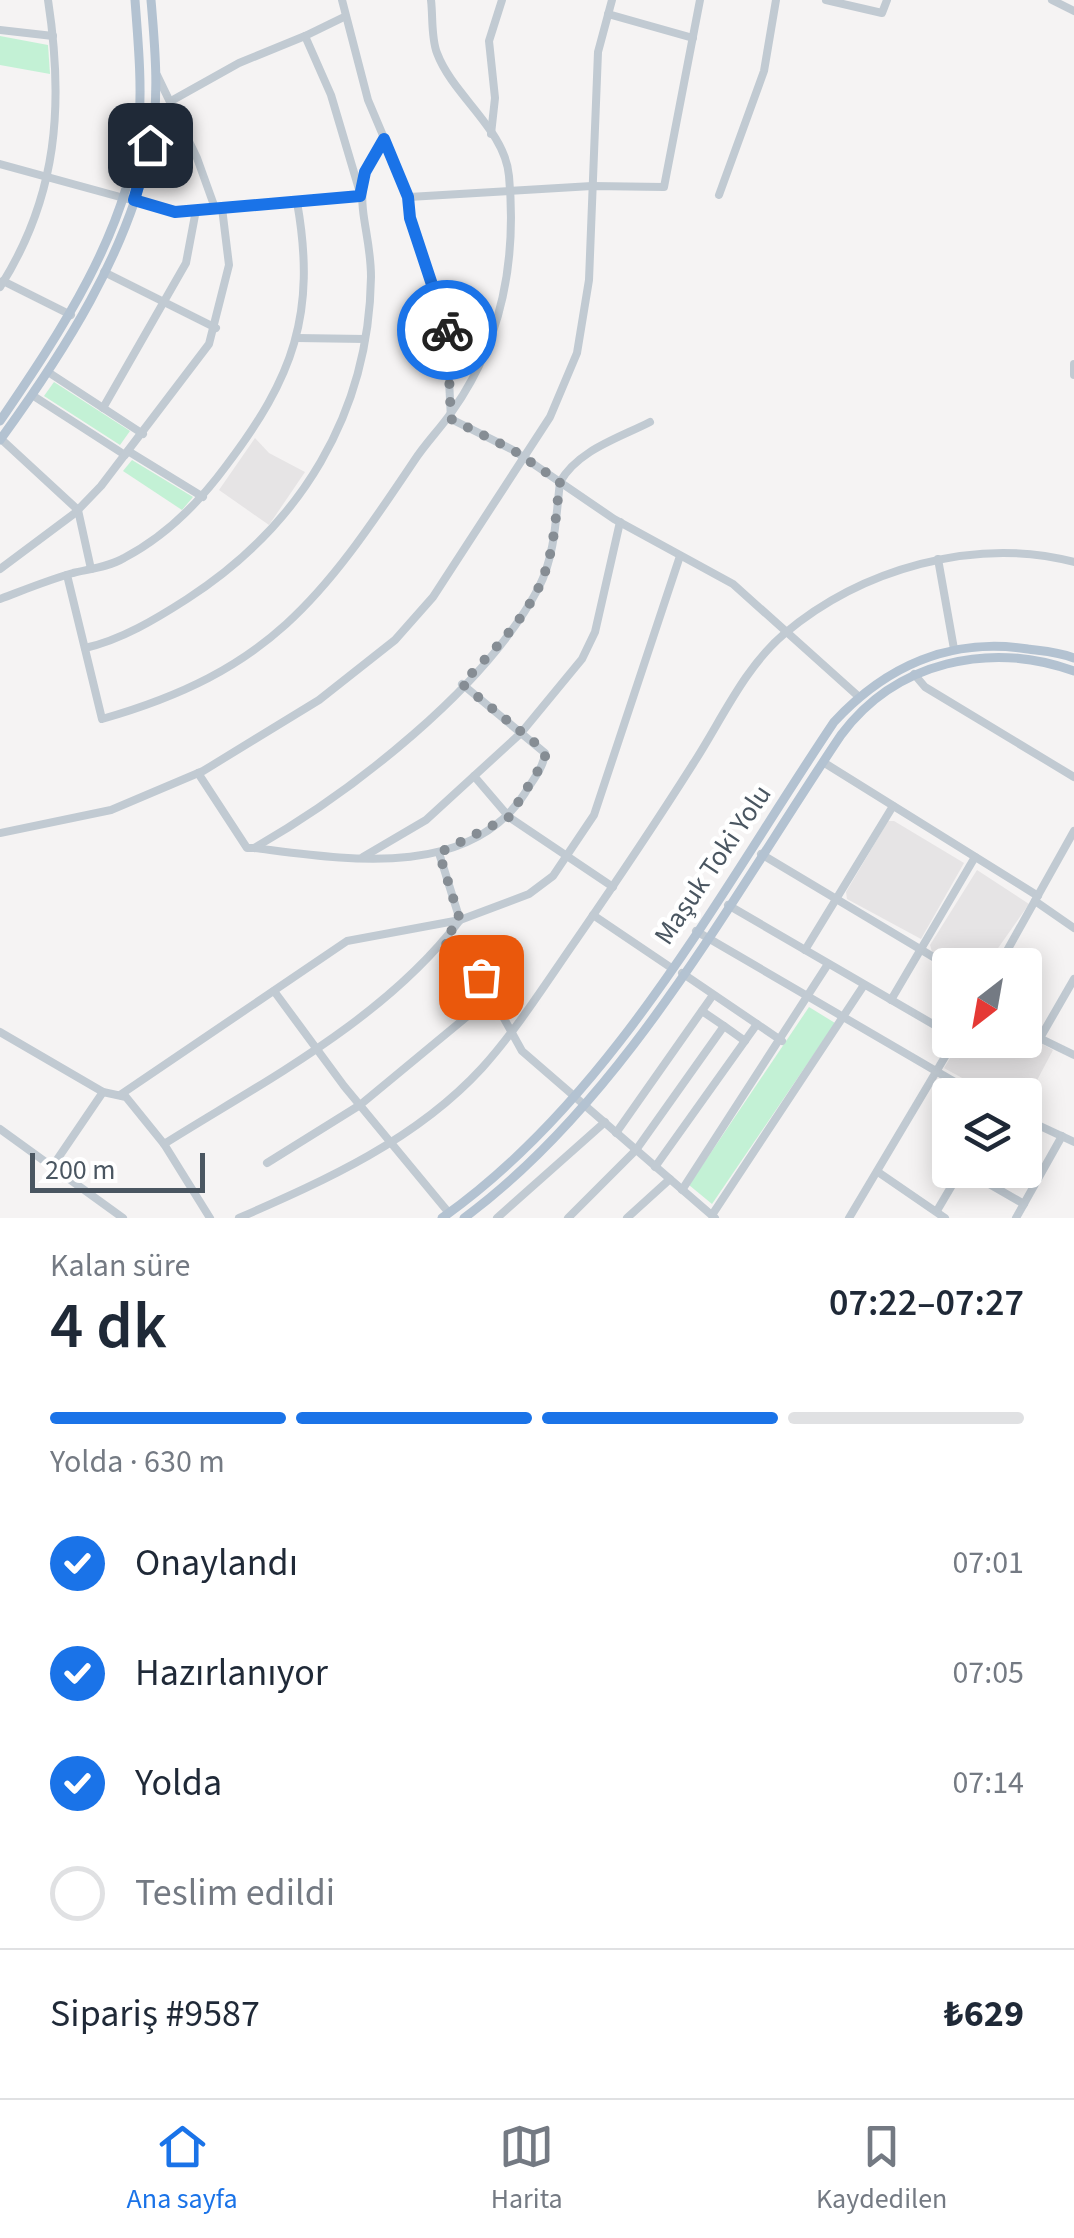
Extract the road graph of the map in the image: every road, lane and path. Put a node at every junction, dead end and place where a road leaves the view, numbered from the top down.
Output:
1 (48, 0) edge
2 (134, 0) edge
3 (151, 0) edge
4 (342, 0) edge
5 (431, 0) edge
6 (502, 0) edge
7 (612, 0) edge
8 (700, 0) edge
9 (776, 0) edge
10 (826, 0) edge
11 (887, 0) edge
12 (1052, 0) edge
13 (1074, 12) edge
14 (608, 14) junction
15 (344, 17) junction
16 (0, 30) edge
17 (53, 36) junction
18 (305, 36) junction
19 (693, 38) junction
20 (154, 70) junction
21 (171, 101) junction
22 (491, 134) junction
23 (384, 139) junction
24 (0, 164) edge
25 (48, 179) junction
26 (592, 186) junction
27 (510, 190) junction
28 (719, 195) dead end
29 (360, 196) junction
30 (122, 197) junction
31 (408, 197) junction
32 (134, 200) junction
33 (296, 202) junction
34 (219, 208) junction
35 (196, 210) junction
36 (104, 272) junction
37 (1, 282) edge
38 (168, 302) junction
39 (70, 315) junction
40 (216, 328) junction
41 (297, 338) junction
42 (365, 339) junction
43 (1074, 364) edge
44 (48, 372) junction
45 (1074, 375) edge
46 (32, 395) junction
47 (103, 408) junction
48 (450, 416) junction
49 (0, 421) edge
50 (650, 422) dead end
51 (143, 434) junction
52 (1, 440) edge
53 (127, 453) junction
54 (524, 457) junction
55 (560, 482) junction
56 (202, 498) junction
57 (78, 510) junction
58 (620, 522) junction
59 (680, 556) junction
60 (938, 559) junction
61 (1074, 562) edge
62 (0, 568) edge
63 (91, 568) junction
64 (67, 575) junction
65 (0, 599) edge
66 (784, 634) junction
67 (85, 648) junction
68 (954, 649) junction
69 (1074, 658) edge
70 (1074, 671) edge
71 (914, 674) junction
72 (462, 684) junction
73 (858, 696) junction
74 (521, 733) junction
75 (822, 762) junction
76 (198, 773) junction
77 (474, 776) junction
78 (1074, 777) edge
79 (894, 806) junction
80 (509, 817) junction
81 (1074, 832) edge
82 (0, 833) edge
83 (254, 848) junction
84 (439, 853) junction
85 (761, 854) junction
86 (975, 857) junction
87 (361, 858) junction
88 (569, 858) junction
89 (613, 887) junction
90 (1036, 898) junction
91 (839, 900) junction
92 (728, 906) junction
93 (593, 915) junction
94 (460, 920) junction
95 (1074, 928) edge
96 (696, 930) junction
97 (707, 937) junction
98 (443, 941) junction
99 (1008, 948) edge
100 (805, 950) junction
101 (920, 950) junction
102 (932, 957) edge
103 (828, 964) junction
104 (670, 968) junction
105 (682, 973) junction
106 (1074, 980) edge
107 (864, 985) junction
108 (274, 990) junction
109 (493, 995) junction
110 (713, 996) junction
111 (807, 1000) junction
112 (891, 1000) junction
113 (702, 1011) junction
114 (844, 1020) junction
115 (756, 1024) junction
116 (932, 1025) edge
117 (724, 1026) junction
118 (510, 1033) junction
119 (1042, 1035) edge
120 (2, 1037) edge
121 (1042, 1039) edge
122 (745, 1040) junction
123 (782, 1041) junction
124 (318, 1048) junction
125 (1074, 1055) edge
126 (943, 1058) edge
127 (937, 1072) junction
128 (947, 1078) edge
129 (102, 1092) junction
130 (120, 1094) junction
131 (581, 1100) junction
132 (360, 1105) junction
133 (605, 1122) junction
134 (1042, 1127) edge
135 (0, 1130) edge
136 (616, 1133) junction
137 (1062, 1136) junction
138 (392, 1142) junction
139 (1074, 1142) edge
140 (164, 1144) junction
141 (636, 1150) junction
142 (267, 1163) dead end
143 (655, 1166) junction
144 (52, 1167) junction
145 (878, 1172) junction
146 (670, 1179) junction
147 (951, 1188) edge
148 (995, 1188) edge
149 (682, 1190) junction
150 (1024, 1204) junction
151 (938, 1209) junction
152 (445, 1215) edge
153 (713, 1217) edge
154 (124, 1218) edge
155 (210, 1218) edge
156 (239, 1218) edge
157 (464, 1218) edge
158 (497, 1218) edge
159 (568, 1218) edge
160 (627, 1218) edge
161 (849, 1218) edge
162 (945, 1218) edge
163 (1016, 1218) edge

1 - 17 street
2 - 30 main road
3 - 20 main road
4 - 15 street
5 - 22 street
6 - 22 street
7 - 14 street
8 - 19 street
9 - 28 street
10 - 11 street
12 - 13 street
14 - 19 street
14 - 26 street
15 - 18 street
15 - 23 street
16 - 17 street
17 - 25 street
18 - 21 street
18 - 29 street
19 - 26 street
20 - 21 street
20 - 32 main road
21 - 34 street
22 - 27 street
23 - 29 street
23 - 31 street
24 - 25 street
25 - 30 street
25 - 37 street
26 - 27 street
26 - 54 street
27 - 31 street
27 - 48 street
29 - 33 street
29 - 42 street
30 - 32 street
30 - 39 main road
31 - 48 street
32 - 35 street
32 - 36 main road
33 - 34 street
33 - 41 street
34 - 35 street
34 - 40 street
35 - 38 street
36 - 38 street
36 - 44 main road
37 - 39 street
38 - 40 street
38 - 47 street
39 - 49 main road
40 - 51 street
41 - 42 street
41 - 56 street
42 - 67 street
43 - 45 street
44 - 46 main road
44 - 47 street
46 - 52 main road
46 - 53 street
47 - 51 street
48 - 54 street
48 - 67 street
50 - 55 street
51 - 53 street
52 - 57 street
53 - 56 street
53 - 57 street
54 - 55 street
54 - 76 street
55 - 58 street
55 - 72 street
56 - 63 street
57 - 62 street
57 - 63 street
58 - 59 street
58 - 74 street
59 - 66 street
59 - 88 street
60 - 61 street
60 - 66 street
60 - 68 street
63 - 64 street
64 - 65 street
64 - 67 street
66 - 73 street
66 - 89 street
68 - 69 main road, Maşuk Toki Yolu
68 - 73 main road, Maşuk Toki Yolu
70 - 71 main road
71 - 75 main road
71 - 78 street
72 - 74 street
72 - 83 street
73 - 96 main road, Maşuk Toki Yolu
74 - 77 street
74 - 80 street
75 - 79 street
75 - 85 main road
76 - 82 street
76 - 83 street
77 - 80 street
77 - 87 street
79 - 86 street
79 - 91 street
80 - 84 street
80 - 88 street
81 - 90 street
83 - 87 street
84 - 87 street
84 - 94 street
85 - 91 street
85 - 92 main road
86 - 90 street
86 - 101 street
88 - 89 street
88 - 94 street
89 - 93 street
90 - 95 street
90 - 99 street
91 - 100 street
91 - 101 street
92 - 97 main road
92 - 100 street
93 - 104 street
93 - 118 street
94 - 98 street
94 - 108 street
96 - 97 street
96 - 104 main road, Maşuk Toki Yolu
97 - 105 main road
97 - 111 street
98 - 109 street
98 - 124 street
100 - 103 street
101 - 102 street
101 - 112 street
103 - 107 street
103 - 111 street
104 - 131 main road, Maşuk Toki Yolu
105 - 110 street
105 - 131 main road
106 - 119 street
107 - 112 street
107 - 114 street
108 - 124 street
108 - 130 street
109 - 118 street
109 - 132 street
110 - 113 street
110 - 115 street
111 - 114 street
111 - 123 street
112 - 116 street
113 - 117 street
113 - 136 street
114 - 127 street
114 - 153 street
115 - 122 street
115 - 123 street
117 - 122 street
117 - 141 street
118 - 131 street
118 - 138 street
120 - 129 street
121 - 125 street
122 - 143 street
123 - 149 street
124 - 132 street
124 - 140 street
126 - 127 street
127 - 128 street
127 - 145 street
129 - 130 street
129 - 144 street
130 - 140 street
131 - 133 street
131 - 152 main road, Maşuk Toki Yolu
131 - 157 main road
132 - 138 street
132 - 142 street
133 - 136 street
133 - 158 street
134 - 137 street
135 - 144 street
136 - 141 street
137 - 139 street
137 - 150 street
138 - 152 street
138 - 156 street
140 - 155 street
141 - 143 street
141 - 159 street
143 - 146 street
144 - 154 street
145 - 151 street
145 - 161 street
146 - 149 street
146 - 160 street
147 - 151 street
148 - 150 street
149 - 153 street
150 - 163 street
151 - 162 street

